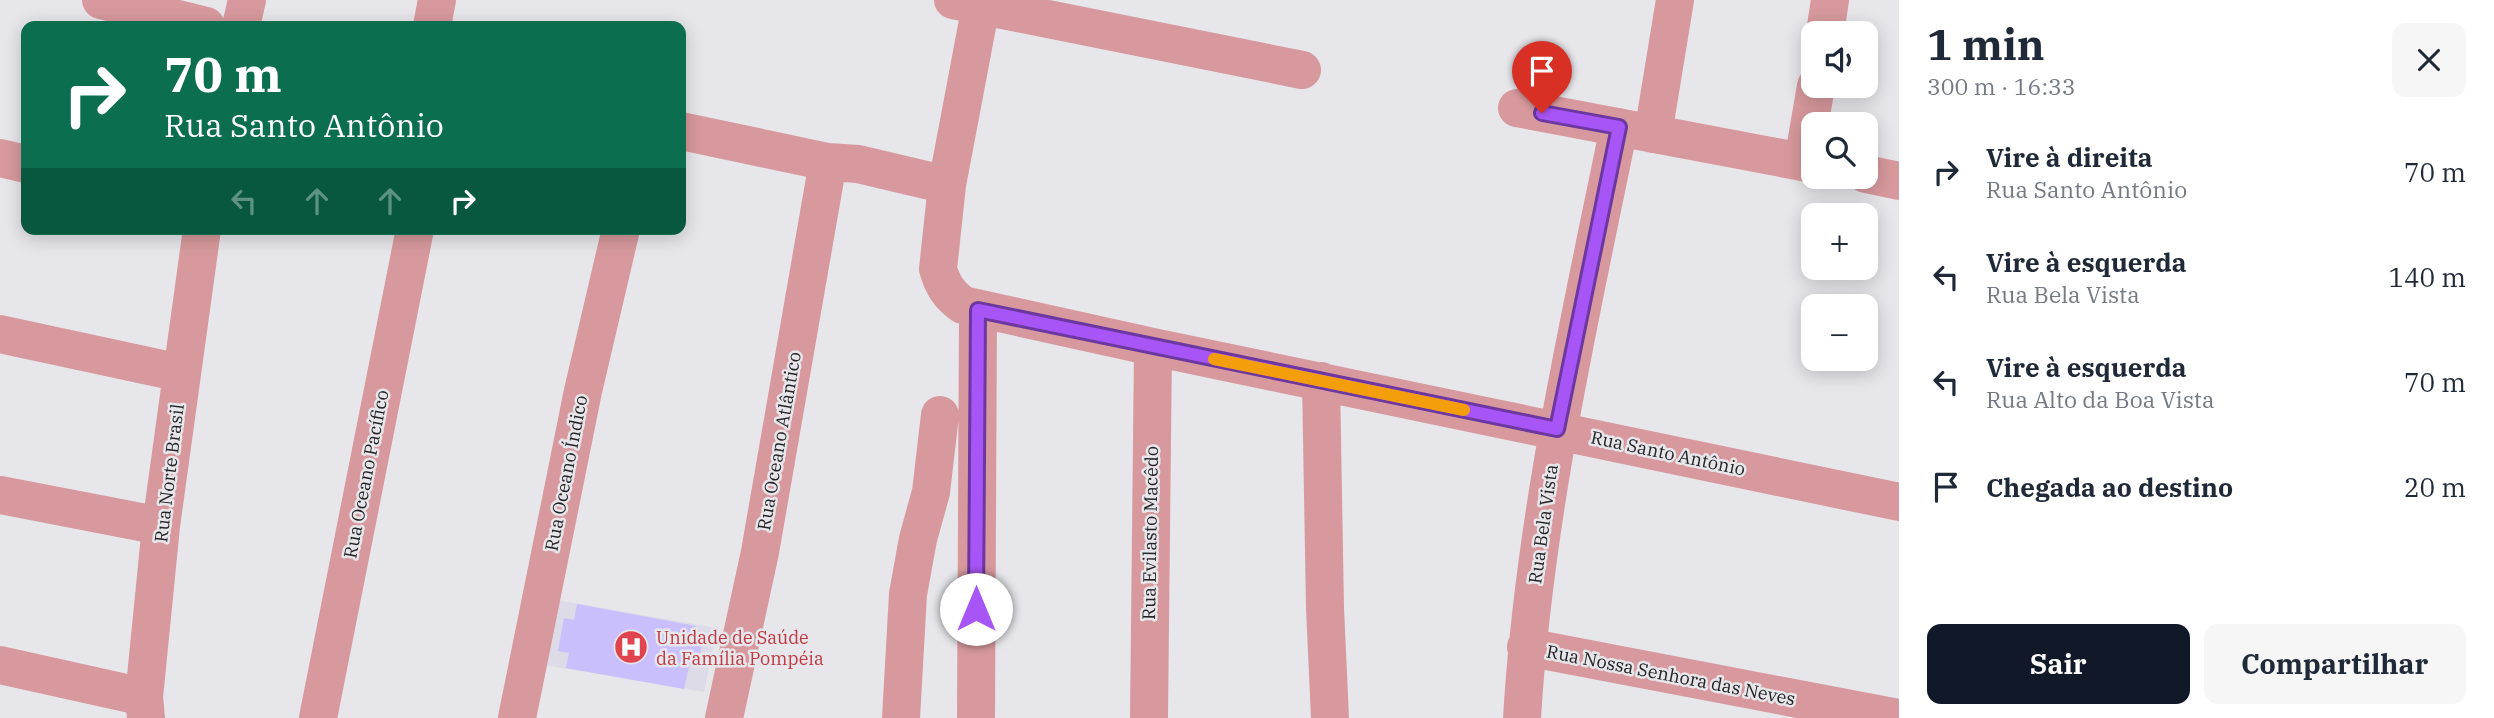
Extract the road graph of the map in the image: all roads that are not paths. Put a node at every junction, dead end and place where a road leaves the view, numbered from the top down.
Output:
1 (101, 0) edge
2 (247, 0) edge
3 (437, 0) edge
4 (1675, 0) edge
5 (1830, 0) edge
6 (972, 2) edge
7 (186, 21) edge
8 (242, 21) edge
9 (433, 21) edge
10 (1827, 21) edge
11 (1302, 70) dead end
12 (1517, 108) dead end
13 (1636, 131) junction
14 (686, 132) edge
15 (0, 158) edge
16 (828, 162) junction
17 (1801, 162) edge
18 (21, 163) edge
19 (1878, 177) edge
20 (1899, 181) edge
21 (947, 185) junction
22 (201, 235) edge
23 (414, 235) edge
24 (620, 235) edge
25 (978, 310) junction
26 (0, 334) edge
27 (1153, 347) junction
28 (181, 373) junction
29 (1321, 381) junction
30 (940, 415) dead end
31 (1557, 429) junction
32 (0, 495) edge
33 (1899, 502) edge
34 (161, 526) junction
35 (1526, 648) junction
36 (0, 665) edge
37 (145, 708) edge
38 (318, 718) edge
39 (517, 718) edge
40 (724, 718) edge
41 (901, 718) edge
42 (976, 718) edge
43 (1149, 718) edge
44 (1330, 718) edge
45 (1521, 718) edge
46 (1898, 718) edge

1 - 7 street
2 - 8 street
3 - 9 street
4 - 13 street, Rua Bela Vista
5 - 10 street
6 - 11 street
6 - 21 street, Rua Santo Antônio
12 - 13 street
13 - 17 street
13 - 31 street, Rua Bela Vista
14 - 16 street
15 - 18 street
16 - 21 street
16 - 40 street, Rua Oceano Atlântico
19 - 20 street
21 - 25 street, Rua Santo Antônio
22 - 28 street, Rua Norte Brasil
23 - 38 street, Rua Oceano Pacífico
24 - 39 street, Rua Oceano Índico
25 - 27 street, Rua Santo Antônio
25 - 42 street
26 - 28 street
27 - 29 street, Rua Santo Antônio
27 - 43 street, Rua Evilasto Macêdo
28 - 34 street, Rua Norte Brasil
29 - 31 street, Rua Santo Antônio
29 - 44 street
30 - 41 street
31 - 33 street, Rua Santo Antônio
31 - 35 street, Rua Bela Vista
32 - 34 street
34 - 37 street, Rua Norte Brasil
35 - 45 street, Rua Bela Vista
35 - 46 street, Rua Nossa Senhora das Neves
36 - 37 street

